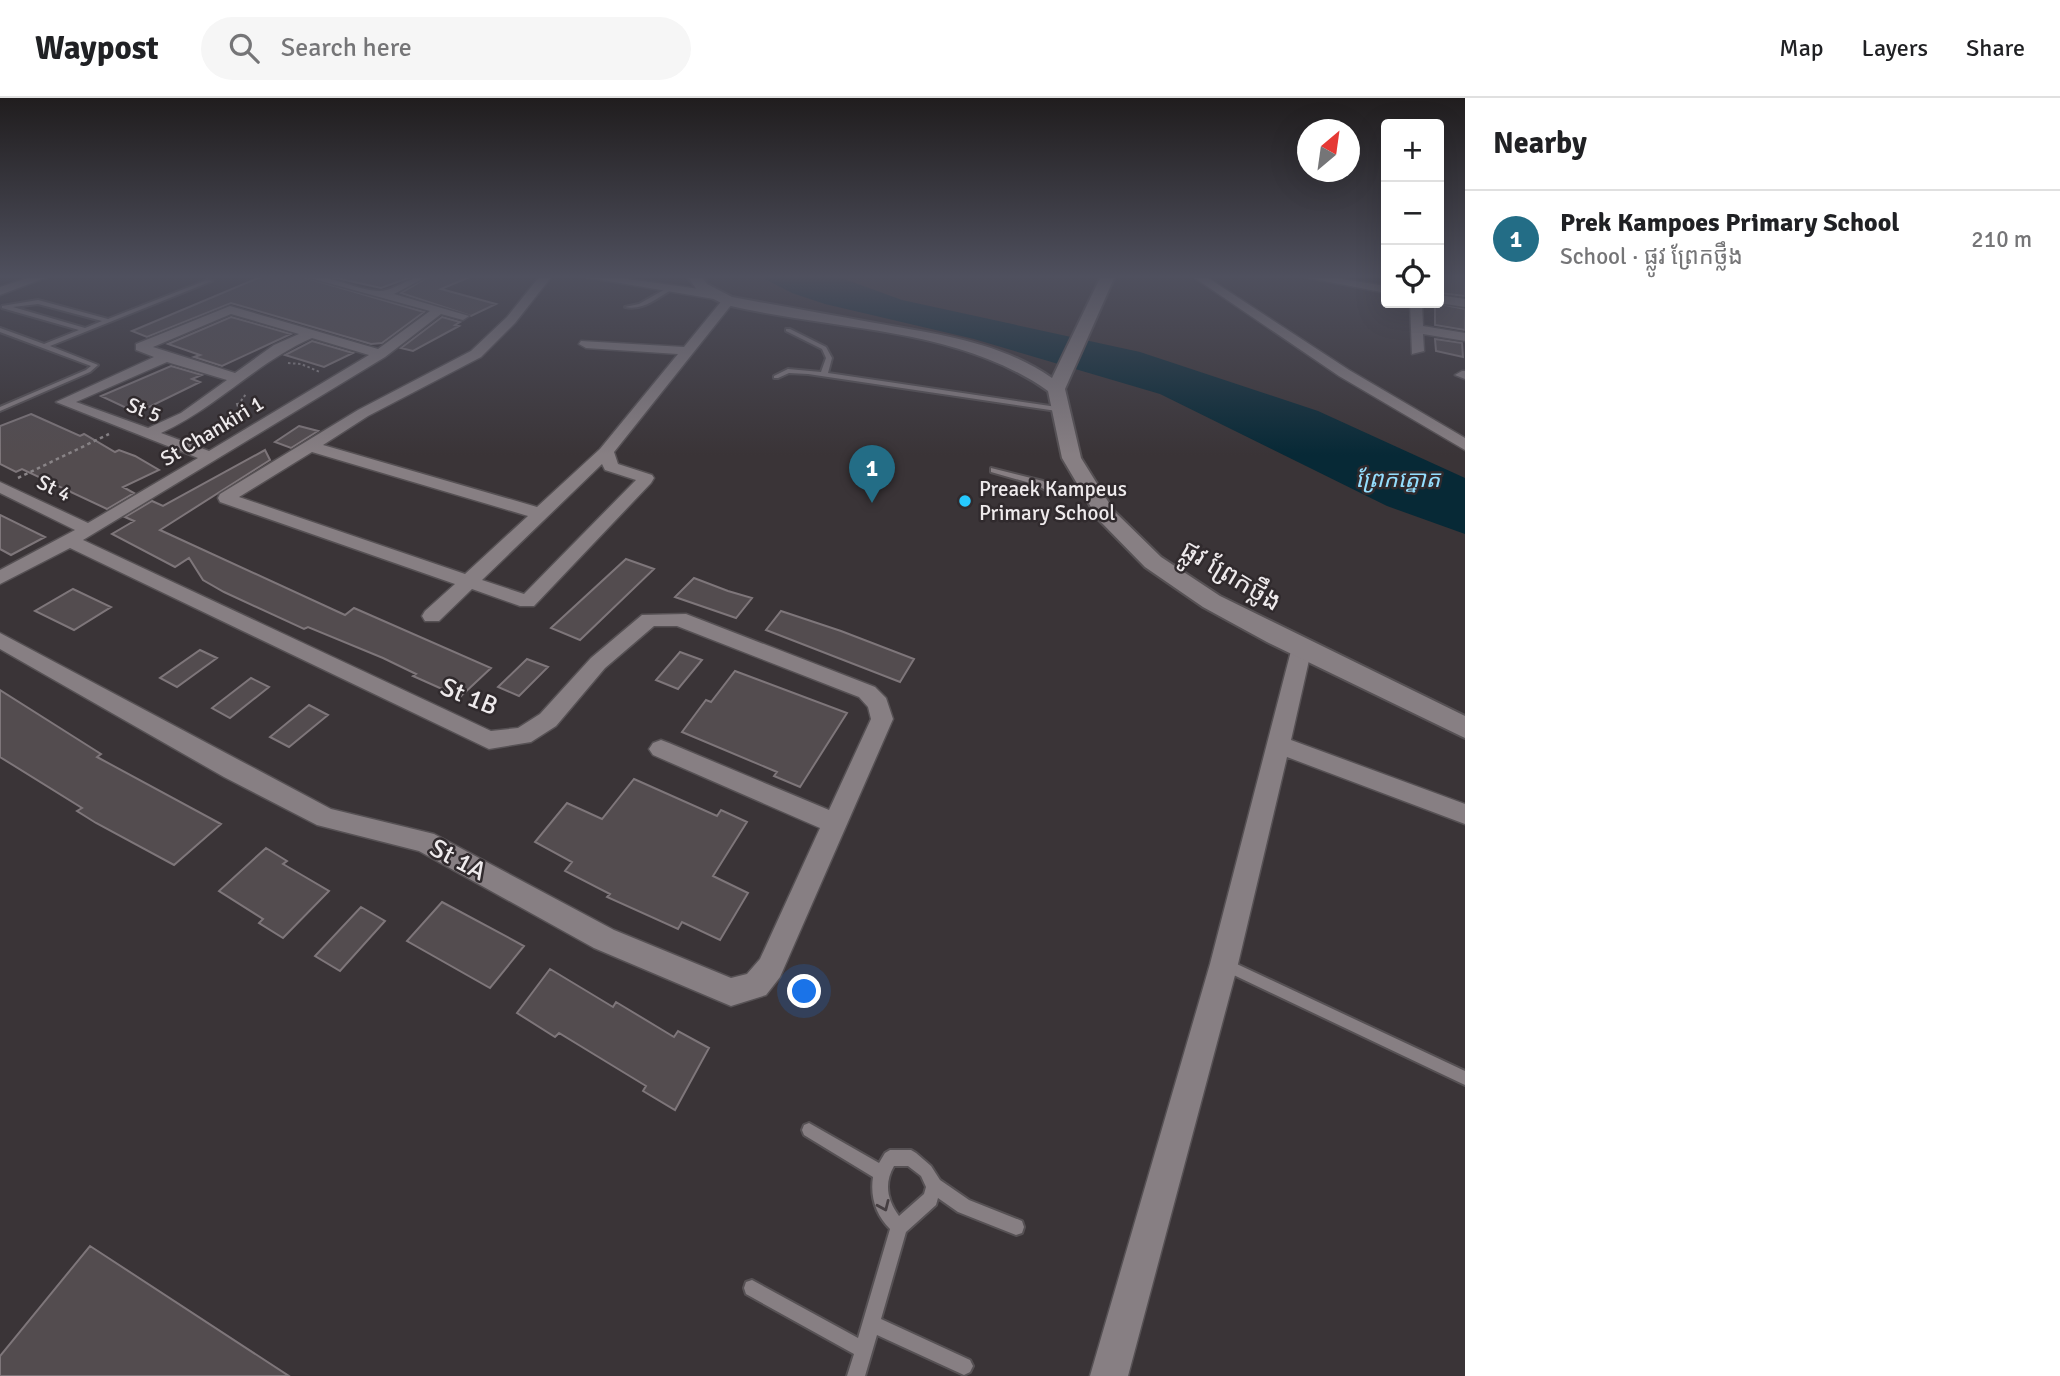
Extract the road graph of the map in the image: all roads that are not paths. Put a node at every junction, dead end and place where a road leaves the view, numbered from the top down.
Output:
1 (16, 336) edge
2 (71, 336) edge
3 (168, 336) edge
4 (307, 336) edge
5 (317, 336) edge
6 (405, 336) edge
7 (495, 336) edge
8 (695, 336) edge
9 (799, 336) edge
10 (919, 336) edge
11 (1083, 336) edge
12 (1288, 336) edge
13 (1416, 336) edge
14 (586, 344) dead end
15 (45, 346) junction
16 (685, 351) junction
17 (1417, 351) dead end
18 (380, 354) junction
19 (166, 356) junction
20 (824, 374) junction
21 (776, 377) dead end
22 (236, 378) junction
23 (1058, 392) junction
24 (0, 409) edge
25 (148, 434) junction
26 (1465, 445) edge
27 (310, 446) junction
28 (606, 452) junction
29 (210, 457) junction
30 (994, 470) dead end
31 (0, 487) edge
32 (1084, 489) junction
33 (541, 514) junction
34 (89, 530) junction
35 (70, 541) junction
36 (0, 578) edge
37 (467, 581) junction
38 (432, 616) dead end
39 (0, 640) edge
40 (1302, 647) junction
41 (867, 692) joint
42 (1465, 728) edge
43 (1280, 745) junction
44 (661, 749) dead end
45 (1465, 814) edge
46 (835, 823) junction
47 (1224, 964) junction
48 (1465, 1079) edge
49 (809, 1130) dead end
50 (880, 1172) junction
51 (934, 1186) junction
52 (899, 1227) junction
53 (1016, 1227) dead end
54 (752, 1288) dead end
55 (870, 1324) junction
56 (863, 1350) junction
57 (964, 1366) dead end
58 (856, 1376) edge
59 (1109, 1376) edge

1 - 15 lane
2 - 15 lane
3 - 19 street
4 - 22 street
5 - 18 street
6 - 18 street, St Chankiri 1
7 - 27 street
8 - 16 street
9 - 20 lane
10 - 23 street
11 - 23 street
12 - 26 street
13 - 17 street
14 - 16 street
15 - 24 lane
16 - 28 street
18 - 29 street, St Chankiri 1
19 - 22 street
19 - 25 street, St 5
20 - 21 lane
20 - 23 lane
22 - 25 street
23 - 32 street, ផ្លូវ ព្រែកថ្លឹង
25 - 29 street, St 5
27 - 33 street
27 - 37 street
28 - 33 street
28 - 37 street
29 - 34 street, St Chankiri 1
30 - 32 lane
31 - 34 street, St 4
32 - 40 street, ផ្លូវ ព្រែកថ្លឹង
33 - 37 street
34 - 35 street, St Chankiri 1
35 - 36 street, St Chankiri 1
35 - 41 street, St 1B
37 - 38 street
39 - 46 street, St 1A
40 - 42 street, ផ្លូវ ព្រែកថ្លឹង
40 - 43 street
41 - 46 street, St 1A
43 - 45 street
43 - 47 street
44 - 46 street
47 - 48 lane
47 - 59 street
49 - 50 lane
50 - 51 lane
50 -> 52 lane
51 - 52 lane
51 - 53 lane
52 - 55 lane
54 - 56 lane
55 - 56 lane
55 - 57 lane
56 - 58 lane

